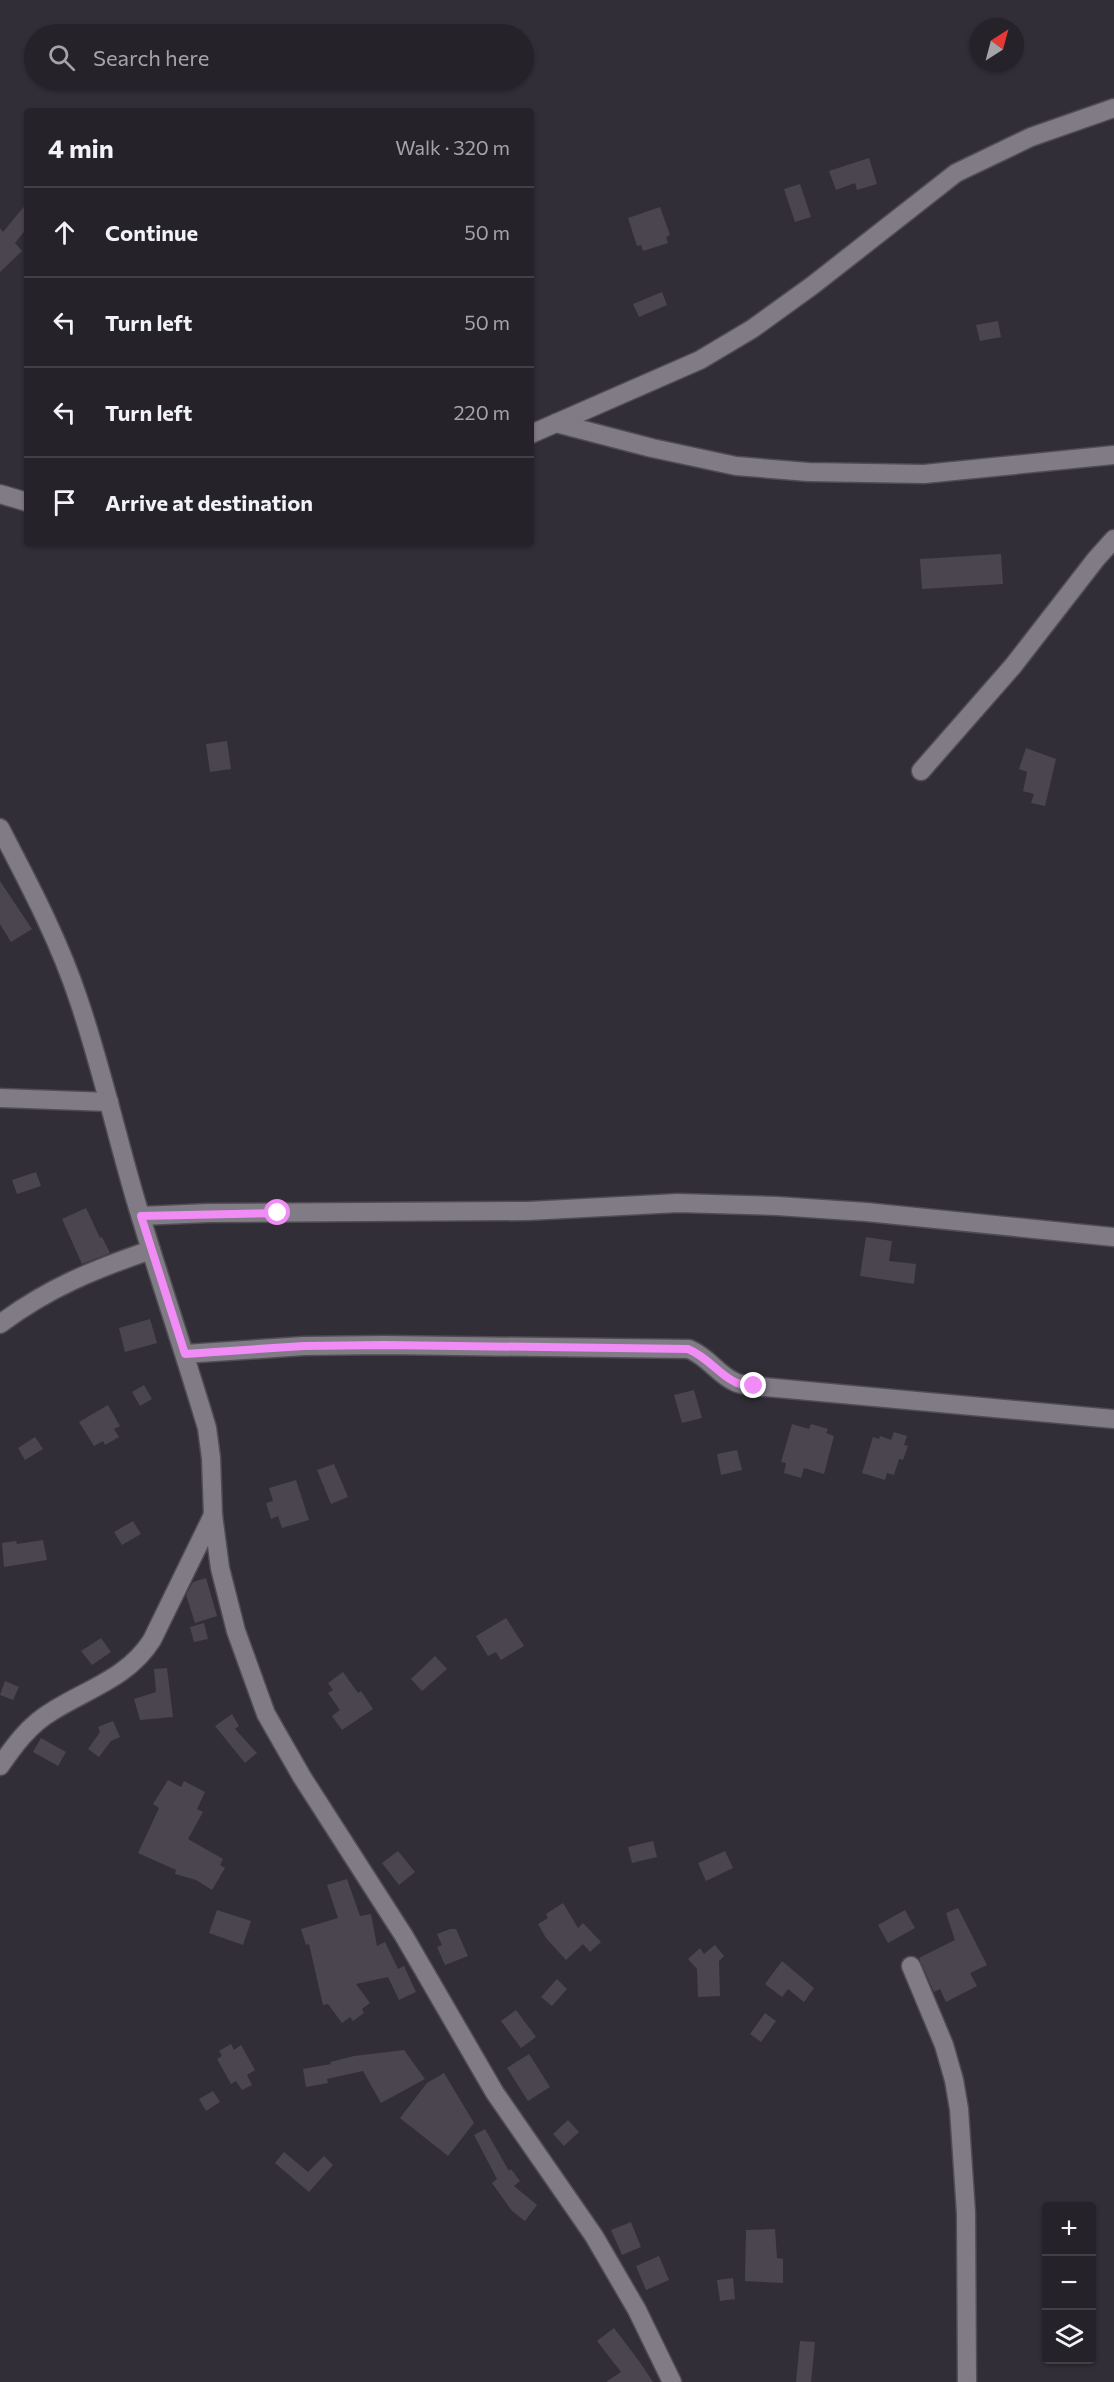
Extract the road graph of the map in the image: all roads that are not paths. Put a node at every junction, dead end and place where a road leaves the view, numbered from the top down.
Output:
1 (1114, 108) edge
2 (556, 423) junction
3 (534, 433) edge
4 (1114, 456) edge
5 (0, 494) edge
6 (24, 501) edge
7 (1114, 539) edge
8 (921, 771) dead end
9 (0, 828) edge
10 (0, 1098) edge
11 (109, 1102) junction
12 (141, 1216) junction
13 (1114, 1237) edge
14 (151, 1250) junction
15 (0, 1324) edge
16 (185, 1354) junction
17 (1114, 1419) edge
18 (213, 1515) junction
19 (0, 1766) edge
20 (911, 1966) dead end
21 (672, 2382) edge
22 (967, 2382) edge

1 - 2 street
2 - 3 street
2 - 4 street
5 - 6 street
7 - 8 street
9 - 11 street
10 - 11 street
11 - 12 street
12 - 13 street
12 - 14 street
14 - 15 street
14 - 16 street
16 - 17 street
16 - 18 street
18 - 19 street
18 - 21 street
20 - 22 street

